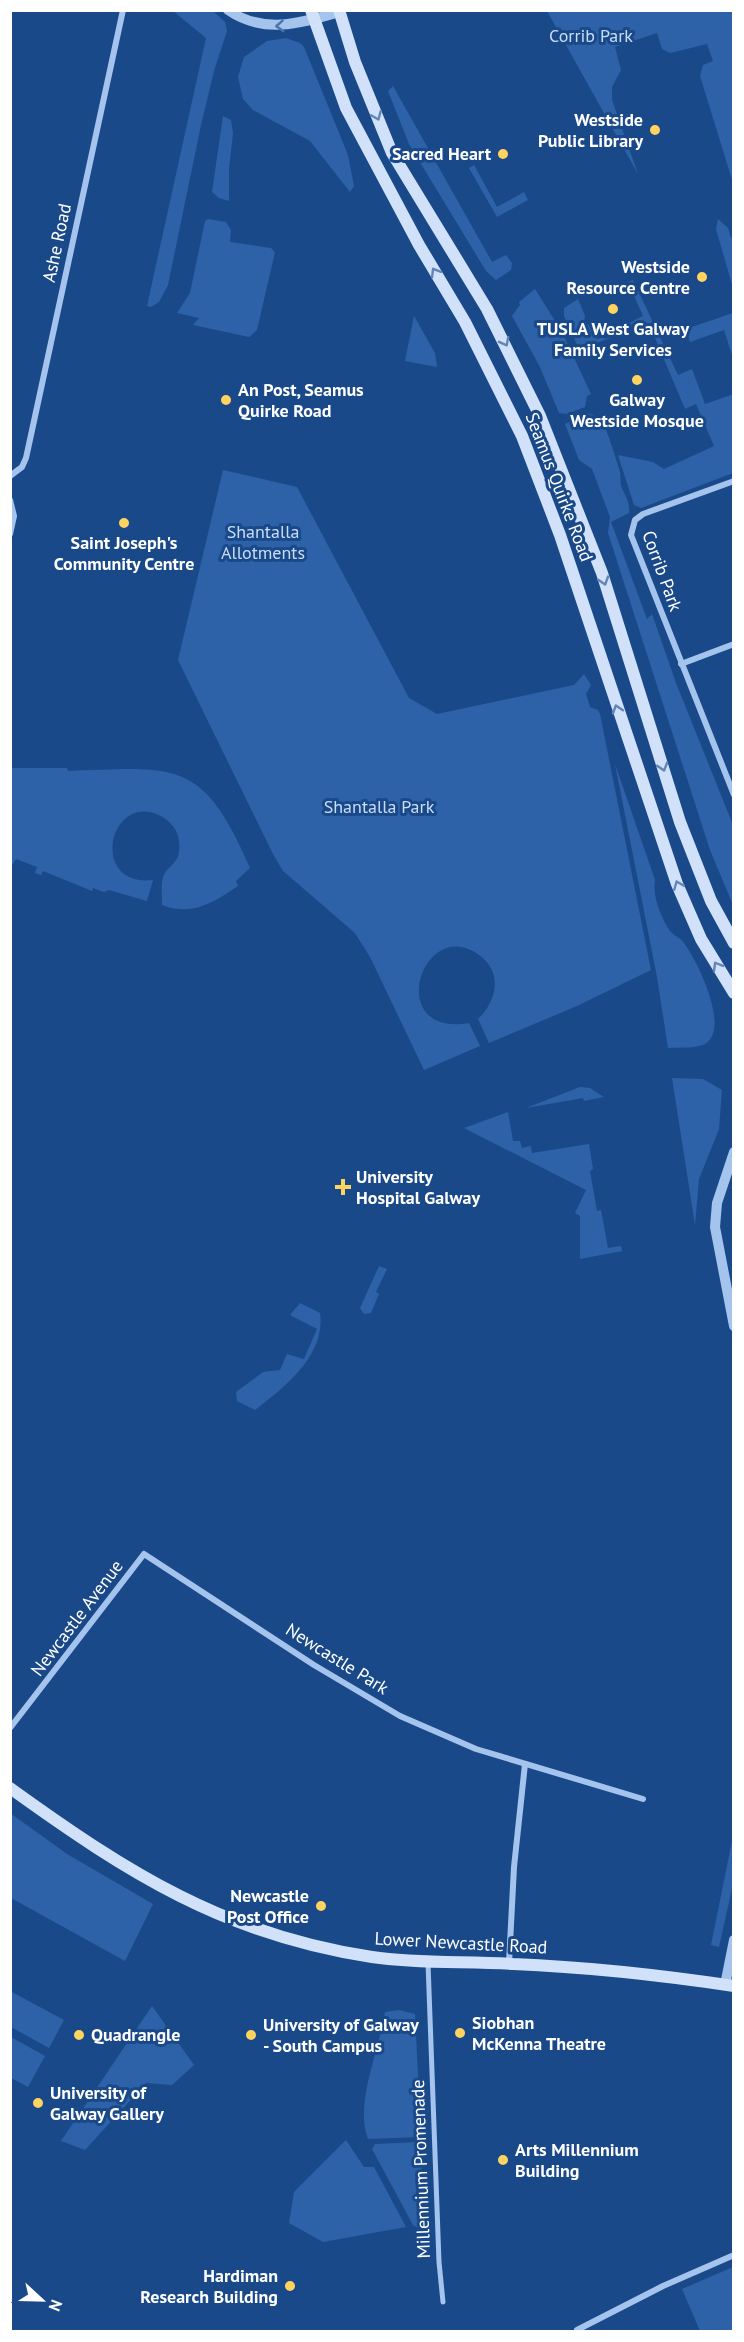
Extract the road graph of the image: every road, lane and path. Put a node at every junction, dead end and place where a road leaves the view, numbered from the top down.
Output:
1 (123, 10) edge
2 (228, 10) edge
3 (339, 11) edge
4 (312, 15) edge
5 (10, 476) edge
6 (734, 481) edge
7 (10, 500) edge
8 (10, 534) edge
9 (734, 644) edge
10 (681, 664) junction
11 (734, 795) edge
12 (734, 943) edge
13 (734, 993) edge
14 (734, 1152) edge
15 (734, 1172) edge
16 (723, 1183) junction
17 (734, 1326) edge
18 (144, 1554) joint
19 (10, 1728) edge
20 (525, 1764) junction
21 (10, 1788) edge
22 (643, 1799) dead end
23 (734, 1940) edge
24 (428, 1961) junction
25 (509, 1963) junction
26 (729, 1985) edge
27 (734, 2254) edge
28 (444, 2302) dead end
29 (577, 2330) dead end

1 - 5 street, Ashe Road
4 -> 2 street
3 - 4 street
3 -> 12 main road, Seamus Quirke Road
13 -> 4 main road, Seamus Quirke Road
6 - 10 street, Corrib Park
7 - 8 street
9 - 10 street
10 - 11 street, Corrib Park
14 - 16 street
15 - 16 street
16 - 17 street
18 - 19 street, Newcastle Avenue
18 - 20 street, Newcastle Park
20 - 22 street, Newcastle Park
20 - 25 street
21 - 24 main road, Lower Newcastle Road
23 - 26 street
24 - 25 main road, Lower Newcastle Road
24 - 28 street, Millennium Promenade
25 - 26 main road, Lower Newcastle Road
27 - 29 street

